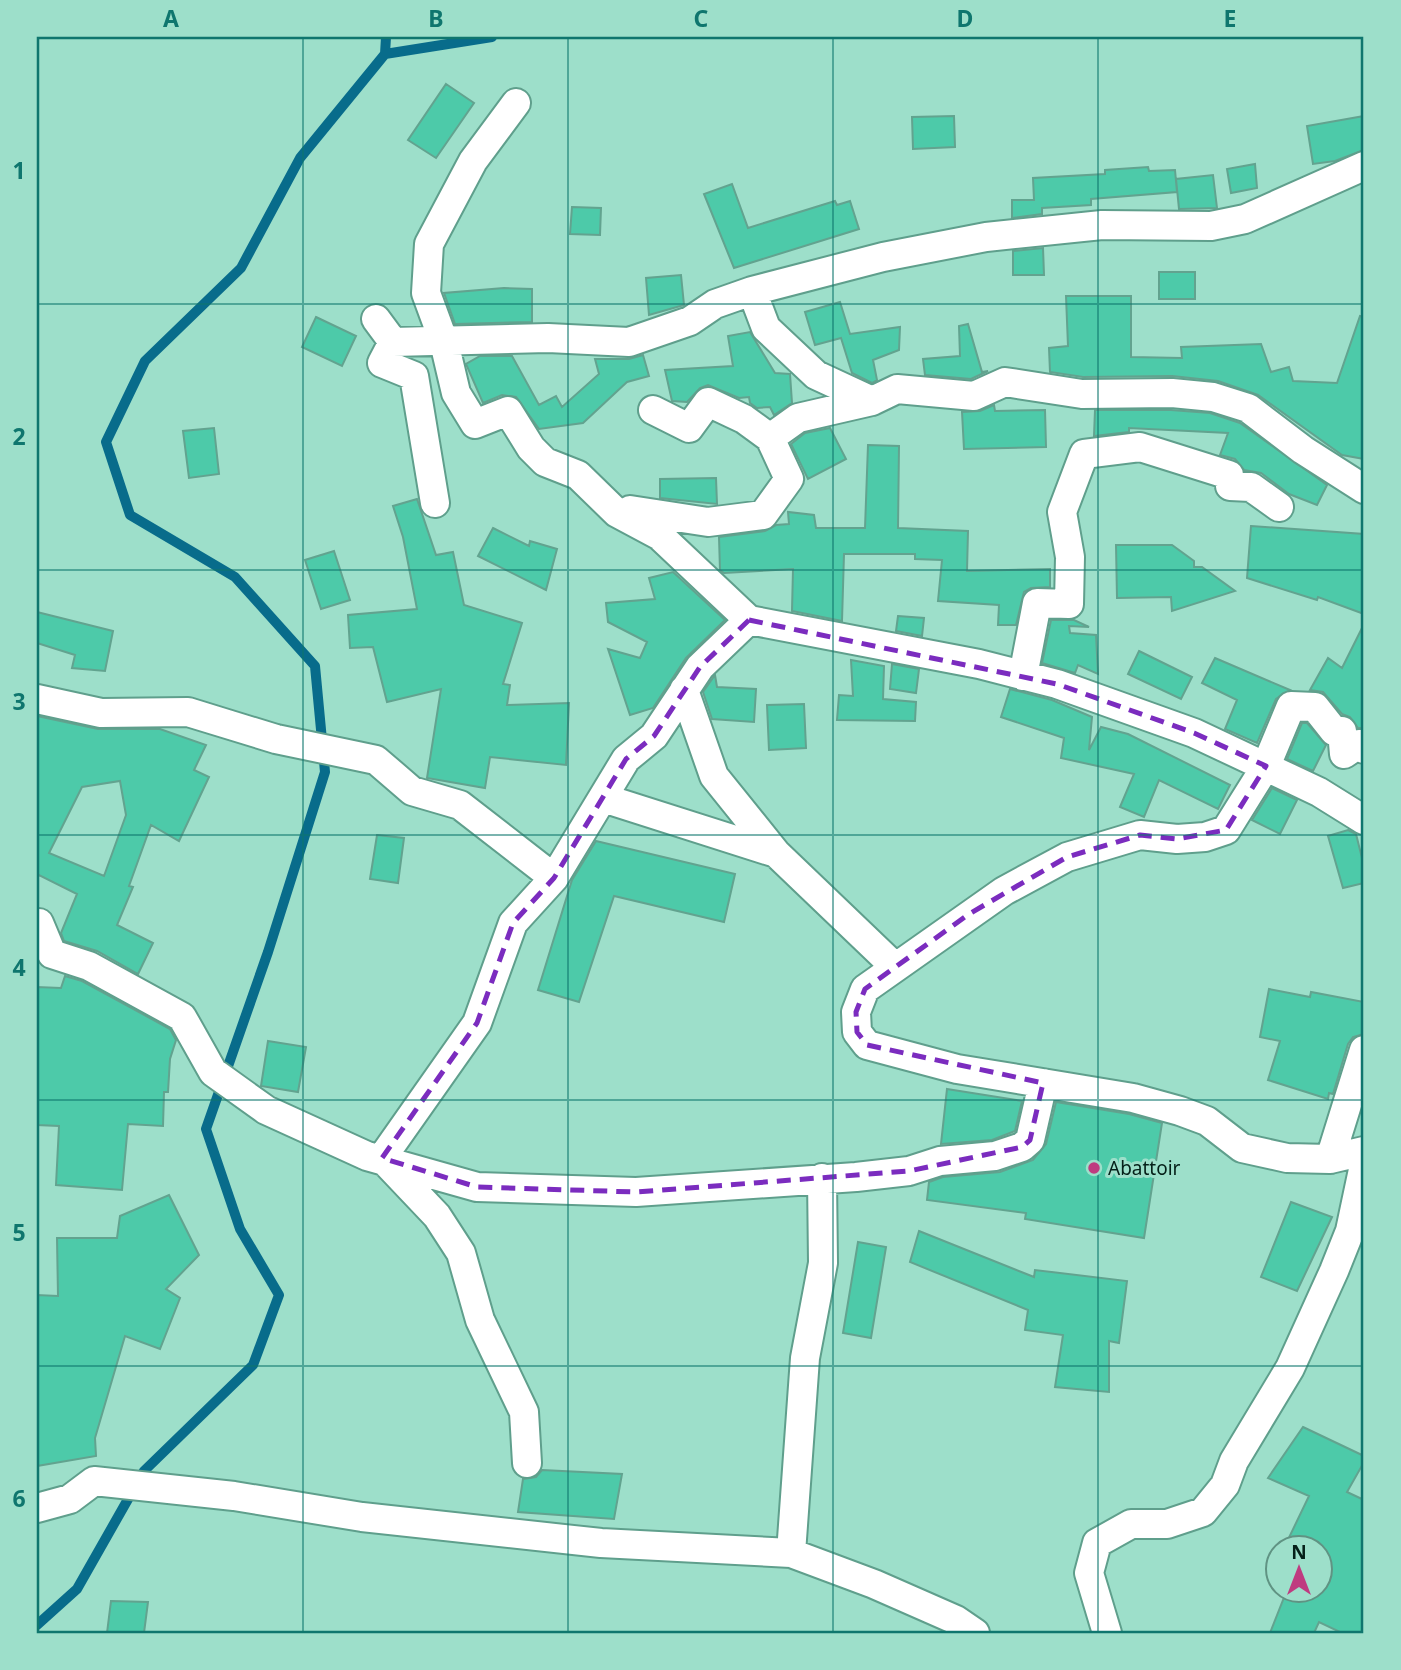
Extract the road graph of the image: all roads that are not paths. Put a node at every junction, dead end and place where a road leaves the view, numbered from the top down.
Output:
1 (516, 103) dead end
2 (1364, 166) edge
3 (752, 290) junction
4 (376, 319) dead end
5 (393, 342) junction
6 (444, 342) junction
7 (872, 401) junction
8 (653, 410) dead end
9 (770, 438) junction
10 (1364, 489) edge
11 (435, 503) dead end
12 (607, 505) junction
13 (1279, 507) dead end
14 (750, 620) junction
15 (1023, 676) junction
16 (684, 690) junction
17 (37, 699) edge
18 (1364, 749) edge
19 (1266, 766) junction
20 (603, 798) junction
21 (1364, 820) edge
22 (776, 853) junction
23 (554, 878) junction
24 (37, 923) edge
25 (894, 966) junction
26 (1364, 1050) edge
27 (1043, 1083) junction
28 (1364, 1151) edge
29 (382, 1158) junction
30 (1330, 1159) junction
31 (1364, 1165) edge
32 (822, 1178) junction
33 (527, 1463) dead end
34 (37, 1508) edge
35 (791, 1553) junction
36 (975, 1633) edge
37 (1107, 1633) edge

1 - 6 street
2 - 3 street
3 - 6 street
3 - 7 street
4 - 5 street
5 - 6 street
5 - 11 street
6 - 12 street
7 - 9 street
7 - 10 street
8 - 9 street
9 - 12 street
12 - 14 street
13 - 15 street
14 - 15 street
14 - 16 street
15 - 19 street
16 - 20 street
16 - 22 street
17 - 23 street
18 - 19 street
19 - 21 street
19 - 25 street
20 - 22 street
20 - 23 street
22 - 25 street
23 - 29 street
24 - 29 street
25 - 27 street
26 - 30 street
27 - 30 street
27 - 32 street
28 - 30 street
29 - 32 street
29 - 33 street
31 - 37 street
32 - 35 street
34 - 35 street
35 - 36 street

